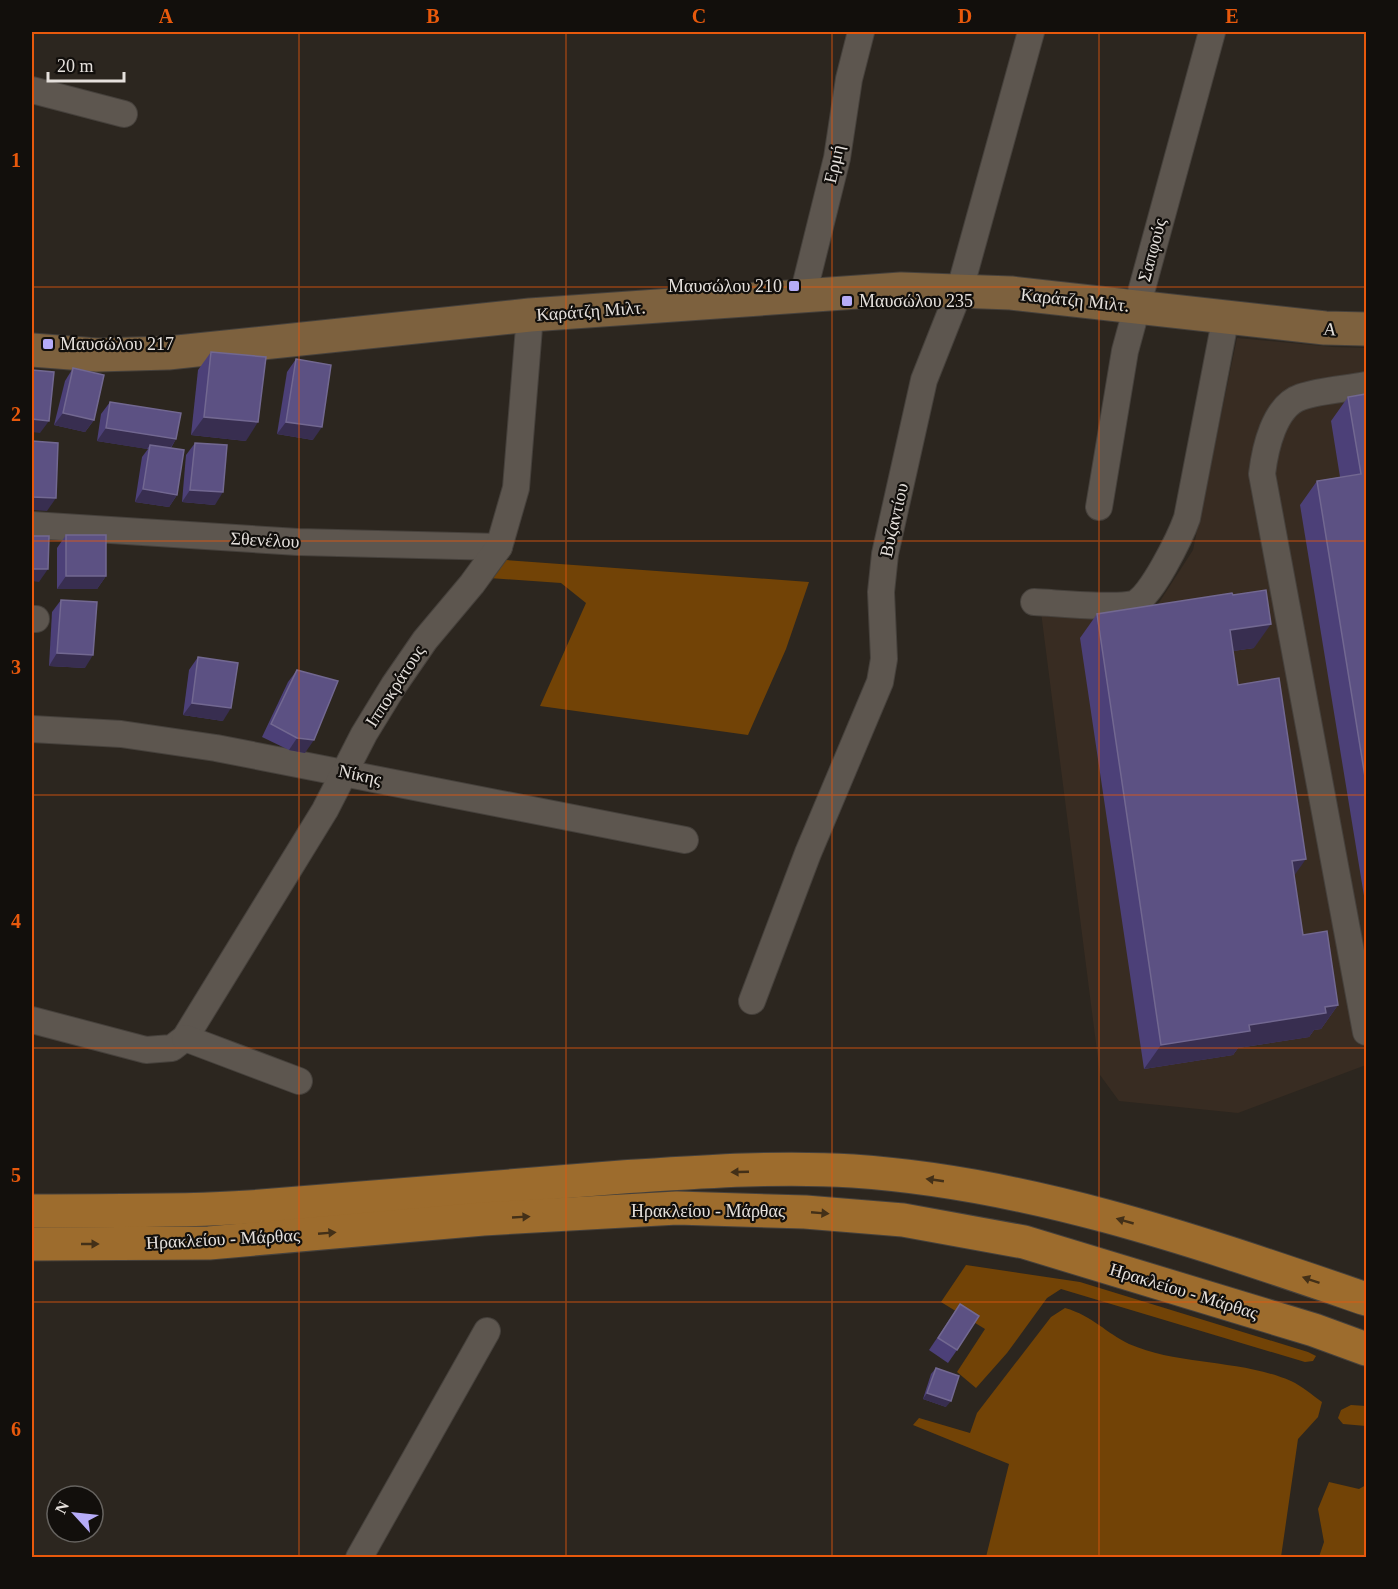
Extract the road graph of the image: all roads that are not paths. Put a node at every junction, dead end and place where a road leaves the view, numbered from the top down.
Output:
1 (861, 32) edge
2 (1031, 32) edge
3 (1212, 32) edge
4 (32, 90) edge
5 (124, 114) dead end
6 (960, 289) junction
7 (803, 295) junction
8 (1137, 306) junction
9 (530, 315) junction
10 (1226, 316) junction
11 (1294, 325) joint
12 (1366, 329) edge
13 (32, 350) edge
14 (1366, 385) edge
15 (1099, 507) dead end
16 (32, 525) edge
17 (499, 547) junction
18 (1035, 602) dead end
19 (32, 729) edge
20 (345, 772) junction
21 (685, 840) dead end
22 (752, 1001) dead end
23 (32, 1020) edge
24 (1366, 1032) edge
25 (185, 1038) junction
26 (299, 1081) dead end
27 (32, 1211) edge
28 (32, 1244) edge
29 (1366, 1299) edge
30 (487, 1331) dead end
31 (1366, 1349) edge
32 (359, 1557) edge

1 - 7 street, Ερμή
2 - 6 street, Βυζαντίου
3 - 8 street, Σαπφούς
4 - 5 street
6 - 7 street, Καράτζη Μιλτ.
6 - 8 street, Καράτζη Μιλτ.
6 - 22 street, Βυζαντίου
7 - 9 street, Καράτζη Μιλτ.
8 - 10 street, Καράτζη Μιλτ.
8 - 15 street, Σαπφούς
9 - 13 street, Καράτζη Μιλτ.
9 - 17 street, Ιπποκράτους
10 - 11 street, Καράτζη Μιλτ.
10 - 18 street
11 - 12 street, Α
14 - 24 street
16 - 17 street, Σθενέλου
17 - 20 street, Ιπποκράτους
19 - 20 street, Νίκης
20 - 21 street, Νίκης
20 - 25 street, Ιπποκράτους
23 - 25 street
25 - 26 street
29 -> 27 main road, Ηρακλείου - Μάρθας
28 -> 31 main road, Ηρακλείου - Μάρθας
30 - 32 street

